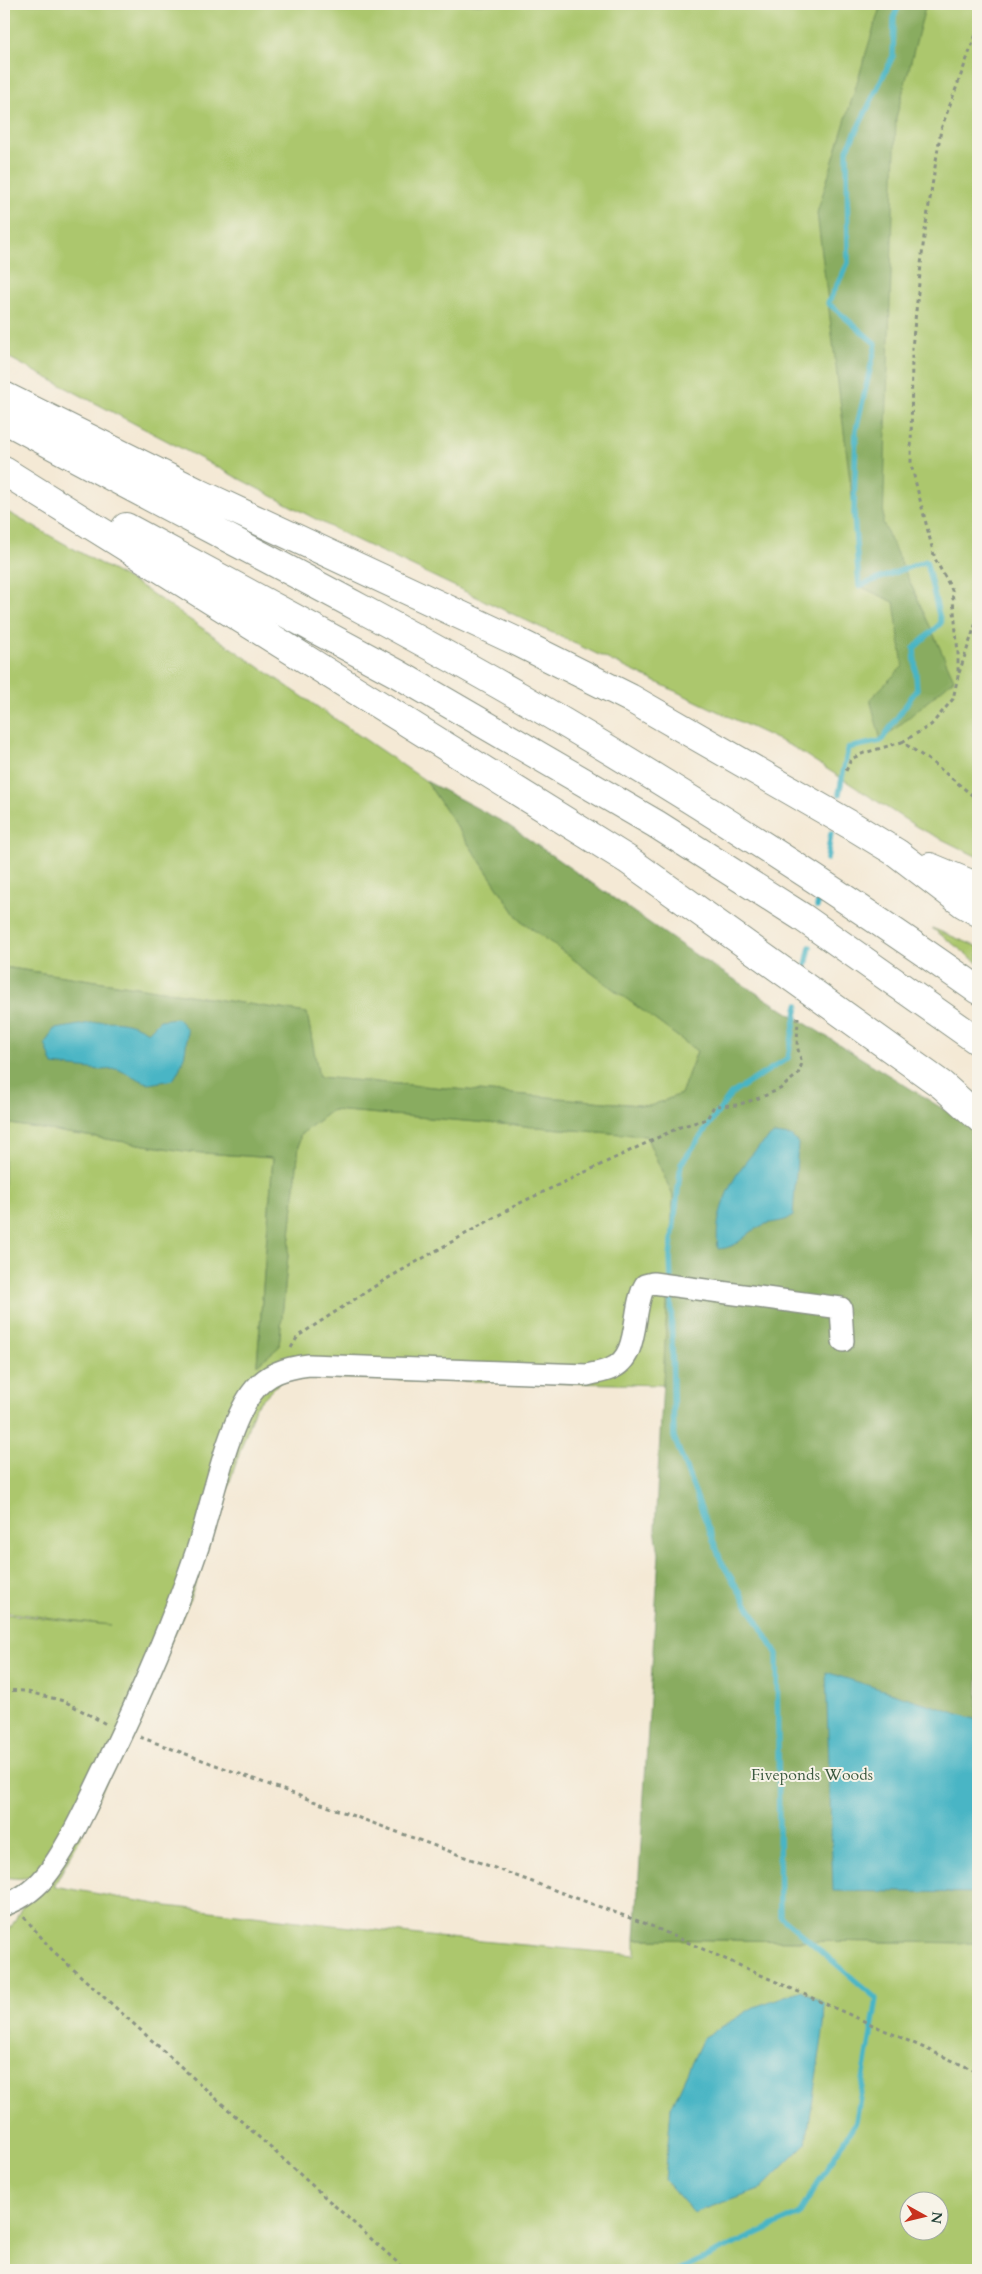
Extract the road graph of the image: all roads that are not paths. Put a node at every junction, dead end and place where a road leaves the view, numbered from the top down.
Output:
1 (4, 396) edge
2 (4, 419) edge
3 (4, 462) edge
4 (4, 471) edge
5 (897, 853) junction
6 (978, 888) edge
7 (978, 912) edge
8 (978, 990) edge
9 (977, 1041) edge
10 (978, 1117) edge
11 (843, 1341) dead end
12 (8, 1904) edge

1 - 5 highway
2 - 8 highway
3 - 9 highway
4 - 10 highway
5 - 6 highway
5 - 7 highway
11 - 12 lane

